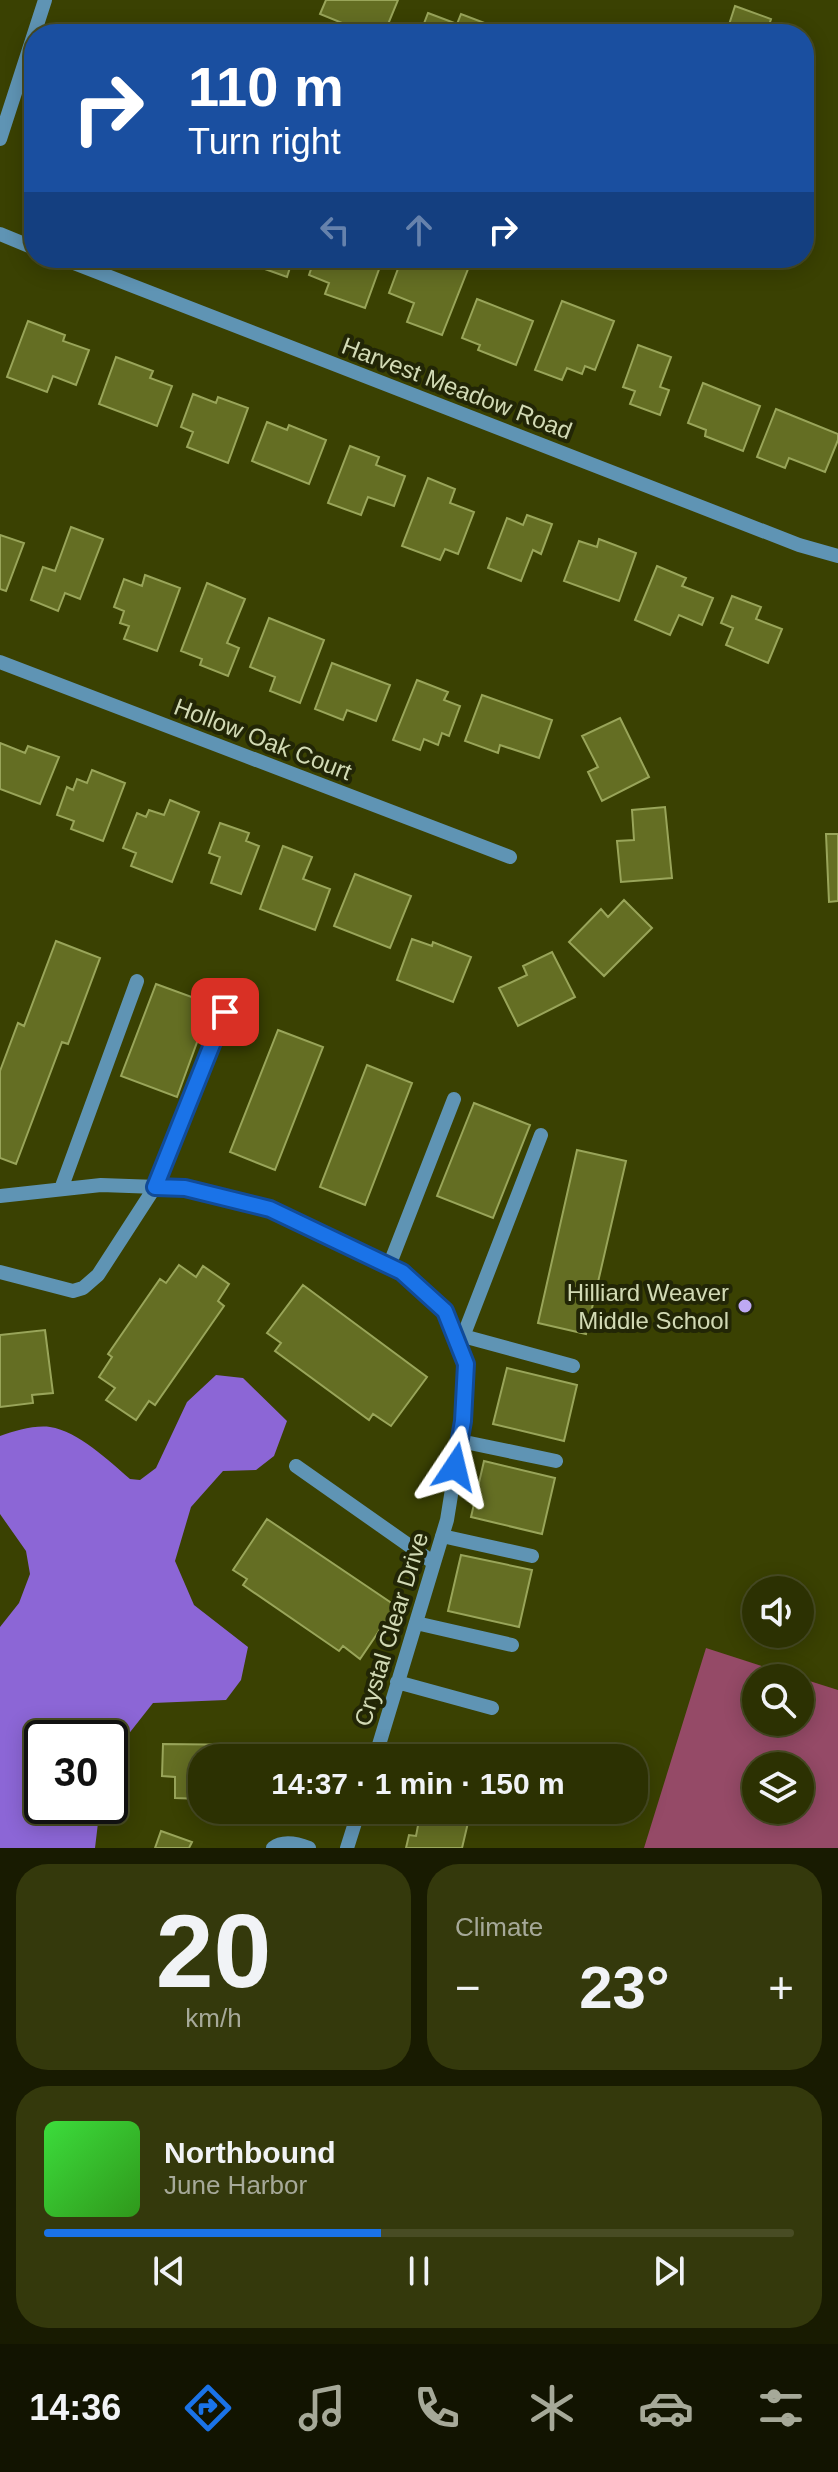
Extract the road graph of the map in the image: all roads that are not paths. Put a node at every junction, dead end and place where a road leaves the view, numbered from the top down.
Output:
1 (45, 0) edge
2 (37, 24) edge
3 (24, 65) edge
4 (0, 139) edge
5 (0, 234) edge
6 (24, 244) edge
7 (87, 268) edge
8 (838, 556) edge
9 (0, 662) edge
10 (510, 857) dead end
11 (137, 981) dead end
12 (225, 1012) dead end
13 (454, 1099) dead end
14 (541, 1135) dead end
15 (155, 1187) junction
16 (61, 1189) junction
17 (0, 1196) edge
18 (389, 1266) junction
19 (0, 1272) edge
20 (461, 1341) junction
21 (573, 1366) dead end
22 (460, 1441) junction
23 (556, 1461) dead end
24 (296, 1466) dead end
25 (442, 1536) junction
26 (532, 1556) dead end
27 (434, 1563) junction
28 (416, 1623) junction
29 (512, 1645) dead end
30 (397, 1682) junction
31 (492, 1708) dead end
32 (379, 1744) edge
33 (355, 1824) edge
34 (273, 1848) edge
35 (309, 1848) edge
36 (347, 1848) edge

1 - 2 street
3 - 4 street
5 - 6 street
7 - 8 street, Harvest Meadow Road
9 - 10 street, Hollow Oak Court
11 - 16 street
12 - 15 street
13 - 18 street
14 - 20 street
15 - 16 street, Crystal Clear Drive
15 - 18 street, Crystal Clear Drive
15 - 19 street
16 - 17 street, Crystal Clear Drive
18 - 20 street, Crystal Clear Drive
20 - 21 street
20 - 22 street, Crystal Clear Drive
22 - 23 street
22 - 25 street, Crystal Clear Drive
24 - 27 street
25 - 26 street
25 - 27 street, Crystal Clear Drive
27 - 28 street, Crystal Clear Drive
28 - 29 street
28 - 30 street, Crystal Clear Drive
30 - 31 street
30 - 32 street, Crystal Clear Drive
33 - 36 street
34 - 35 street

